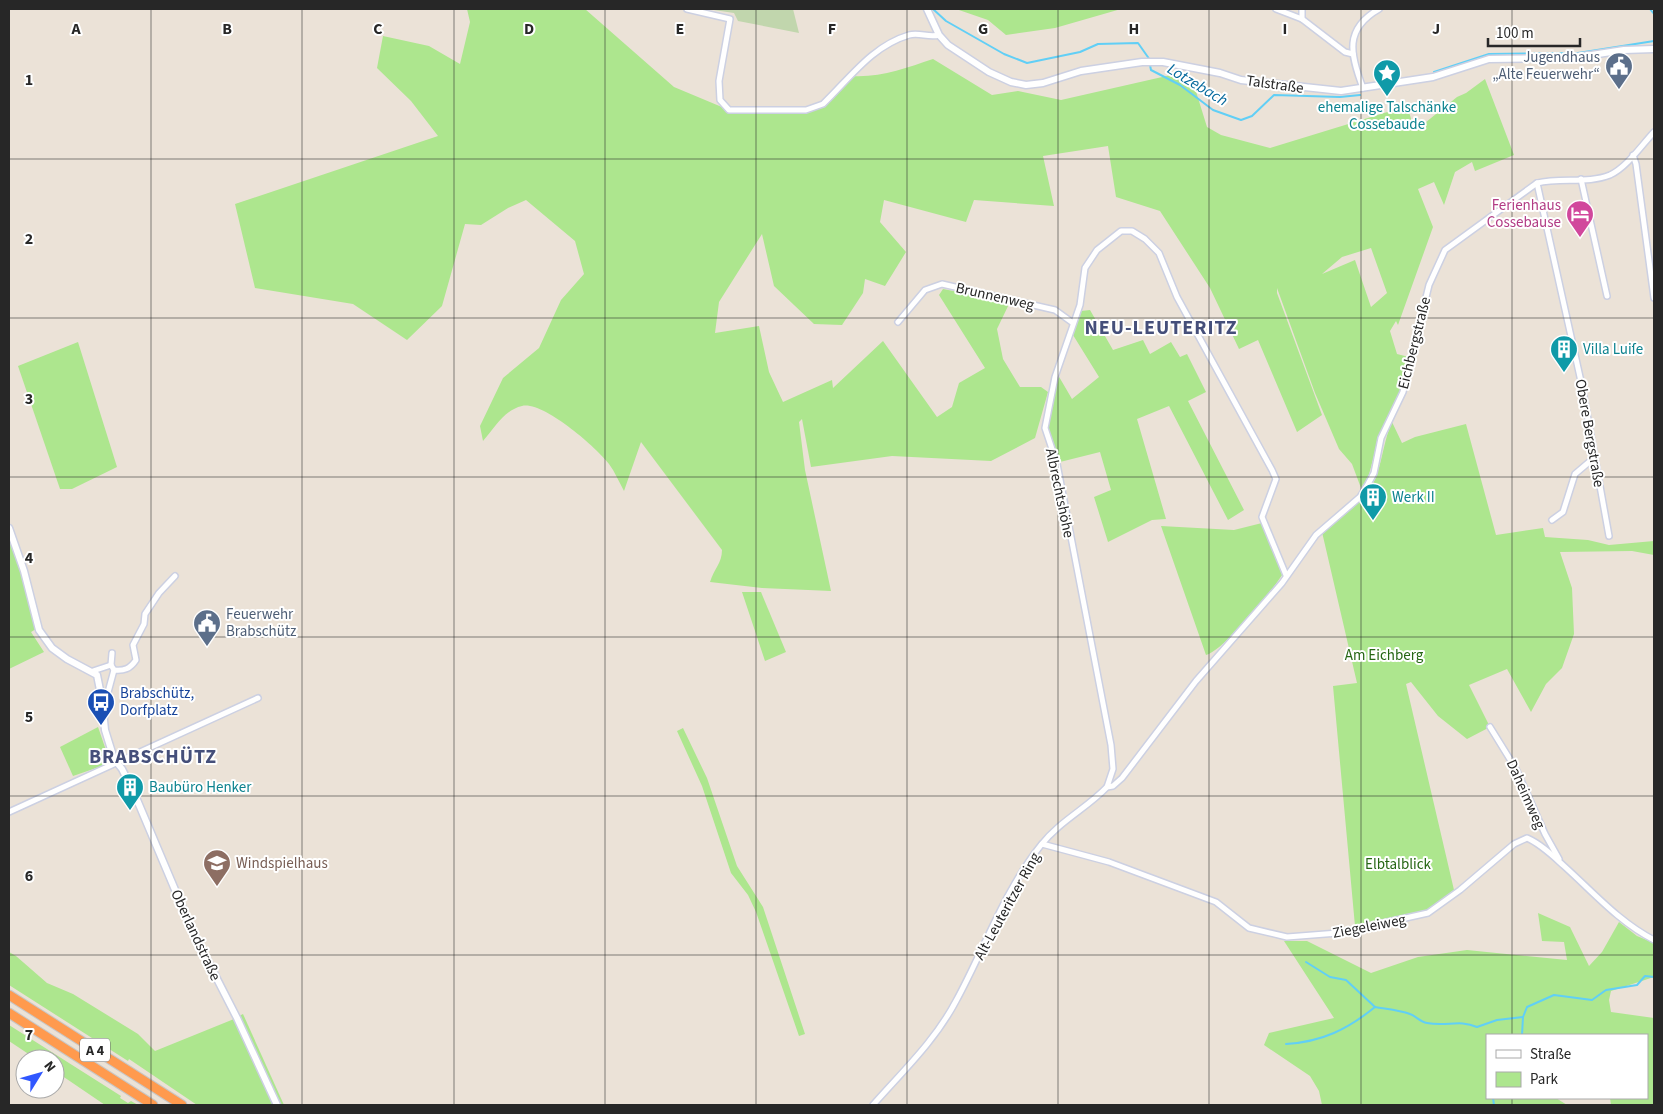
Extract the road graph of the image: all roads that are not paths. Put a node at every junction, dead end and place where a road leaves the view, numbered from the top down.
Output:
1 (687, 9) edge
2 (927, 9) edge
3 (1276, 9) edge
4 (1302, 9) edge
5 (1379, 9) edge
6 (1302, 19) junction
7 (939, 35) junction
8 (1654, 49) edge
9 (1353, 54) junction
10 (1363, 88) junction
11 (1654, 132) edge
12 (1633, 155) junction
13 (1581, 179) junction
14 (1537, 183) junction
15 (1607, 296) dead end
16 (1654, 298) edge
17 (898, 322) dead end
18 (1073, 323) junction
19 (1595, 457) junction
20 (1552, 520) dead end
21 (9, 528) edge
22 (1609, 536) dead end
23 (1286, 575) junction
24 (175, 576) dead end
25 (1237, 632) joint
26 (112, 653) dead end
27 (112, 667) junction
28 (93, 671) junction
29 (258, 698) dead end
30 (102, 700) junction
31 (1490, 727) dead end
32 (118, 764) junction
33 (1107, 787) junction
34 (9, 812) edge
35 (1042, 844) junction
36 (1560, 862) junction
37 (1654, 940) edge
38 (9, 995) edge
39 (9, 1013) edge
40 (153, 1105) edge
41 (182, 1105) edge
42 (277, 1105) edge
43 (873, 1105) edge

1 - 7 street
2 - 7 street, Talstraße
3 - 6 street
4 - 6 street
5 - 9 street
6 - 9 street
7 - 10 street, Talstraße
8 - 10 street, Talstraße
9 - 10 street
11 - 12 street, Eichbergstraße
12 - 13 street, Eichbergstraße
12 - 16 street
13 - 14 street, Eichbergstraße
13 - 15 street
14 - 19 street, Obere Bergstraße
14 - 23 street, Eichbergstraße
17 - 18 street, Brunnenweg
18 - 23 street, Albrechtshöhe
18 - 33 street, Albrechtshöhe
19 - 20 street
19 - 22 street, Obere Bergstraße
21 - 28 street
23 - 25 street, Eichbergstraße
24 - 27 street
25 - 33 street, Alt-Leuteritzer Ring
26 - 27 street
27 - 28 street
27 - 30 street
28 - 30 street, Oberlandstraße
29 - 32 street
30 - 32 street, Oberlandstraße
31 - 36 street, Daheimweg
32 - 34 street
32 - 42 street, Oberlandstraße
33 - 35 street, Alt-Leuteritzer Ring
35 - 36 street, Ziegeleiweg
35 - 43 street, Alt-Leuteritzer Ring
36 - 37 street, Ziegeleiweg
38 - 41 highway, A 4
39 - 40 highway, A 4

